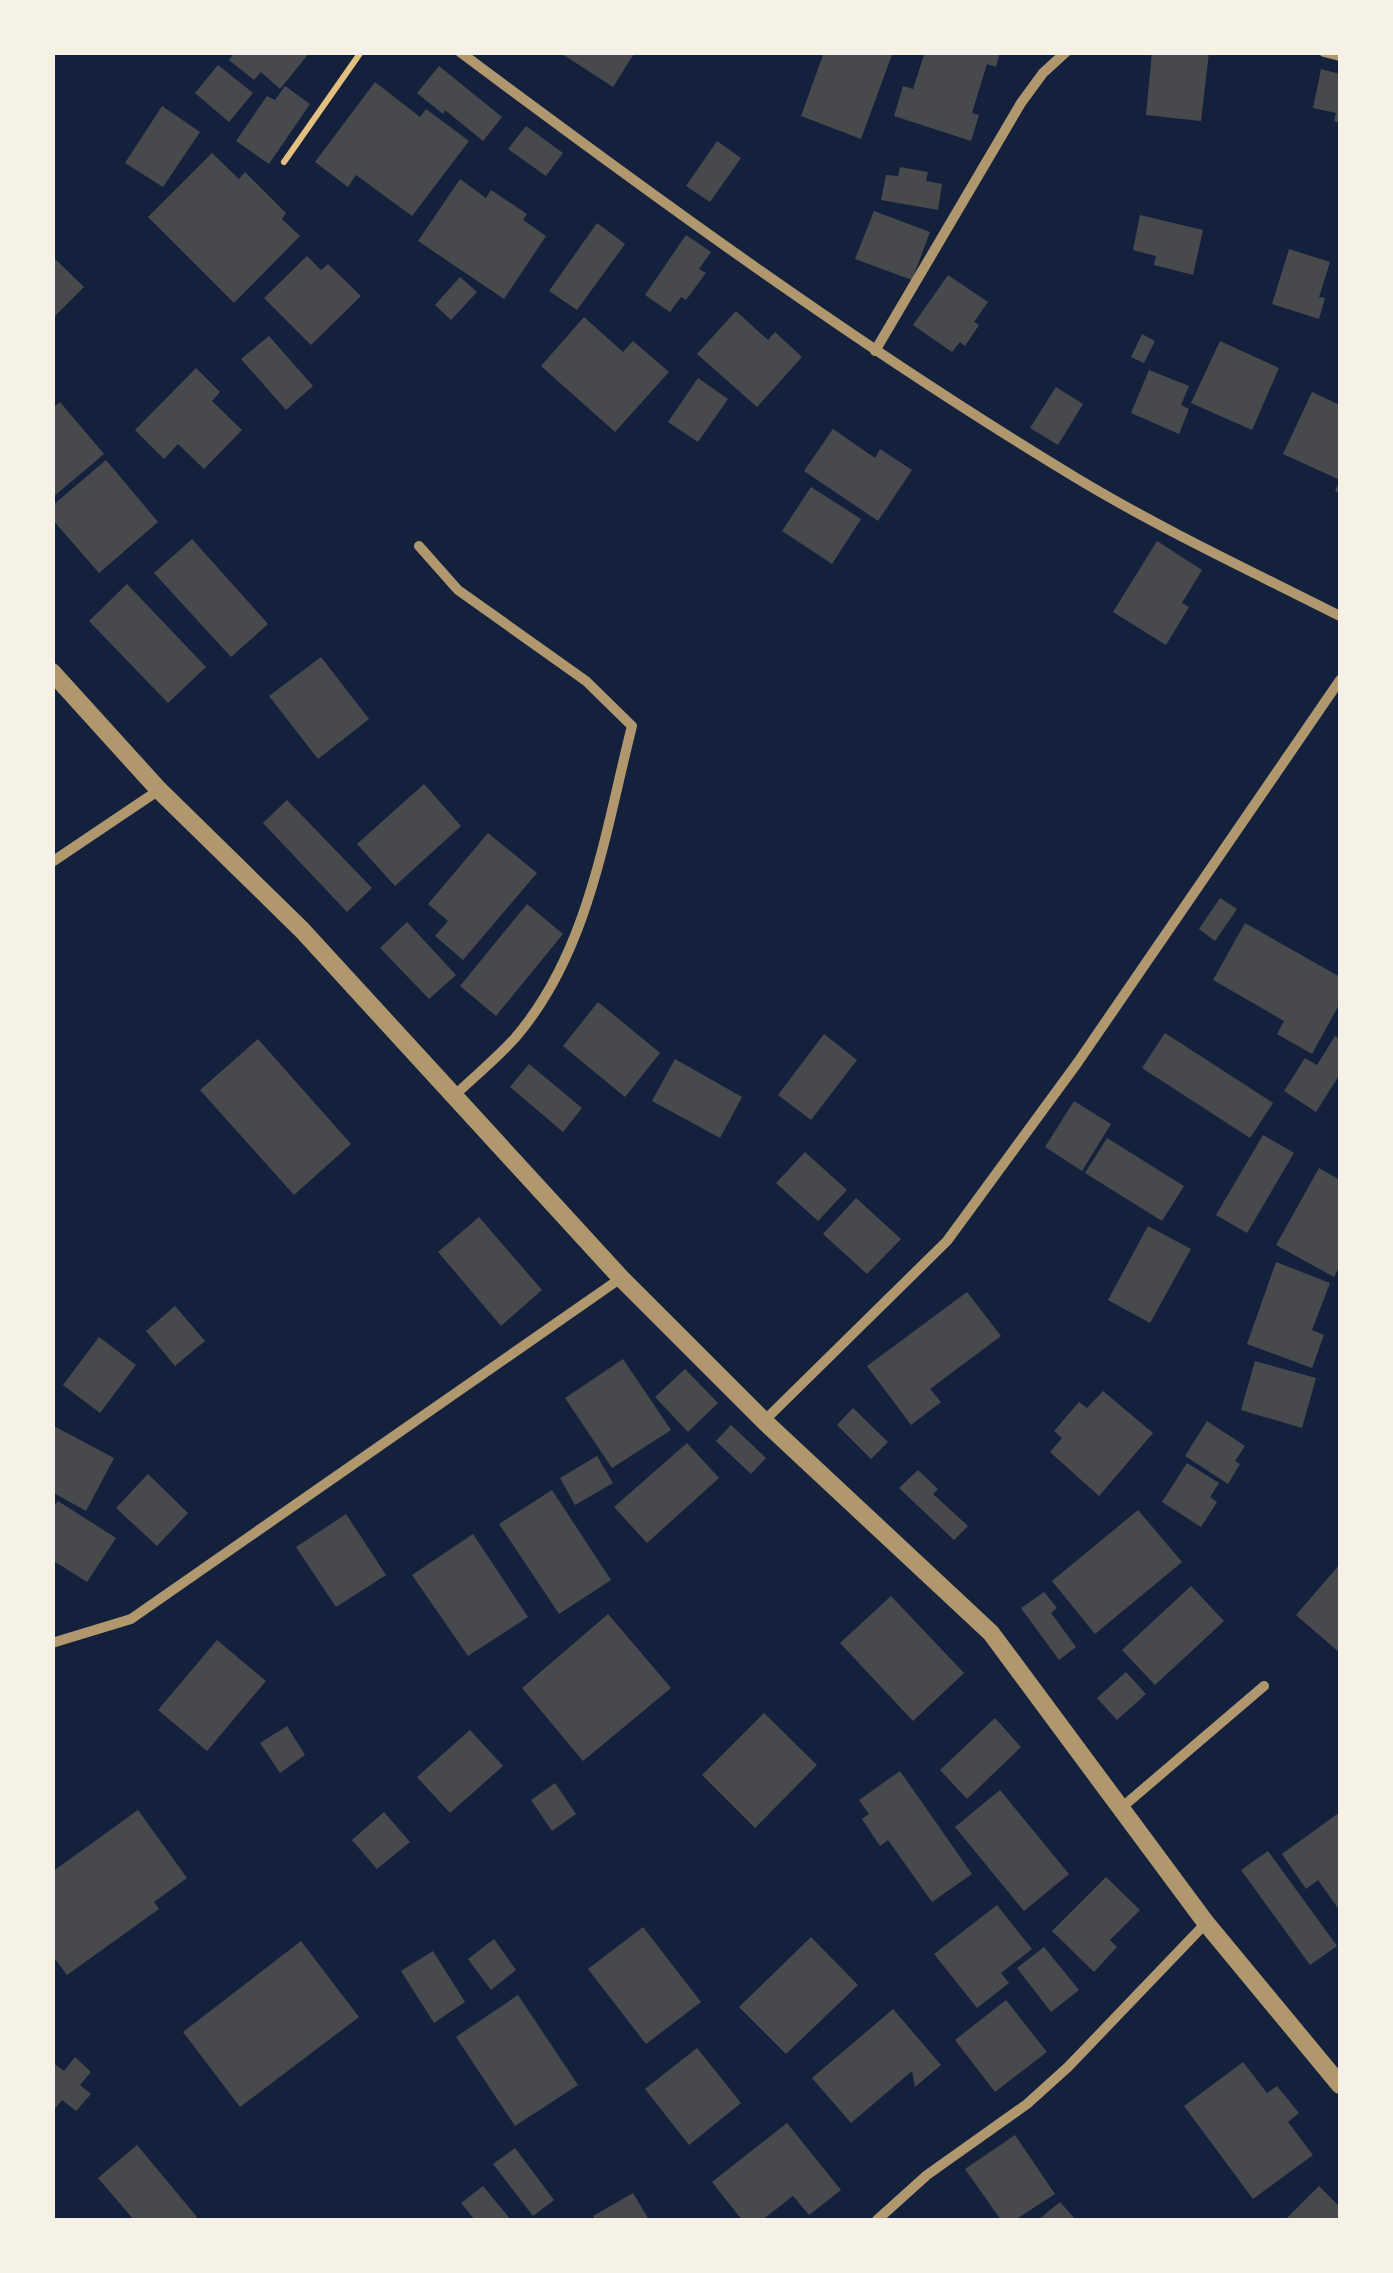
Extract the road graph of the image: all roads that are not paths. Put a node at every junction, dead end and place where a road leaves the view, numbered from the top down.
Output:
1 (460, 52) edge
2 (1066, 52) edge
3 (1324, 52) edge
4 (1340, 56) edge
5 (876, 351) junction
6 (420, 546) dead end
7 (1340, 616) edge
8 (52, 672) edge
9 (1340, 680) edge
10 (159, 790) junction
11 (52, 862) edge
12 (453, 1097) junction
13 (621, 1278) junction
14 (764, 1420) junction
15 (52, 1644) edge
16 (1264, 1686) dead end
17 (1120, 1810) junction
18 (1206, 1923) junction
19 (1340, 2085) edge
20 (877, 2220) edge

1 - 5 street
2 - 5 street
3 - 4 street
5 - 7 street
6 - 12 street
8 - 10 street
9 - 14 street
10 - 11 street
10 - 12 street
12 - 13 street
13 - 14 street
13 - 15 street
14 - 17 street
16 - 17 street
17 - 18 street
18 - 19 street
18 - 20 street

